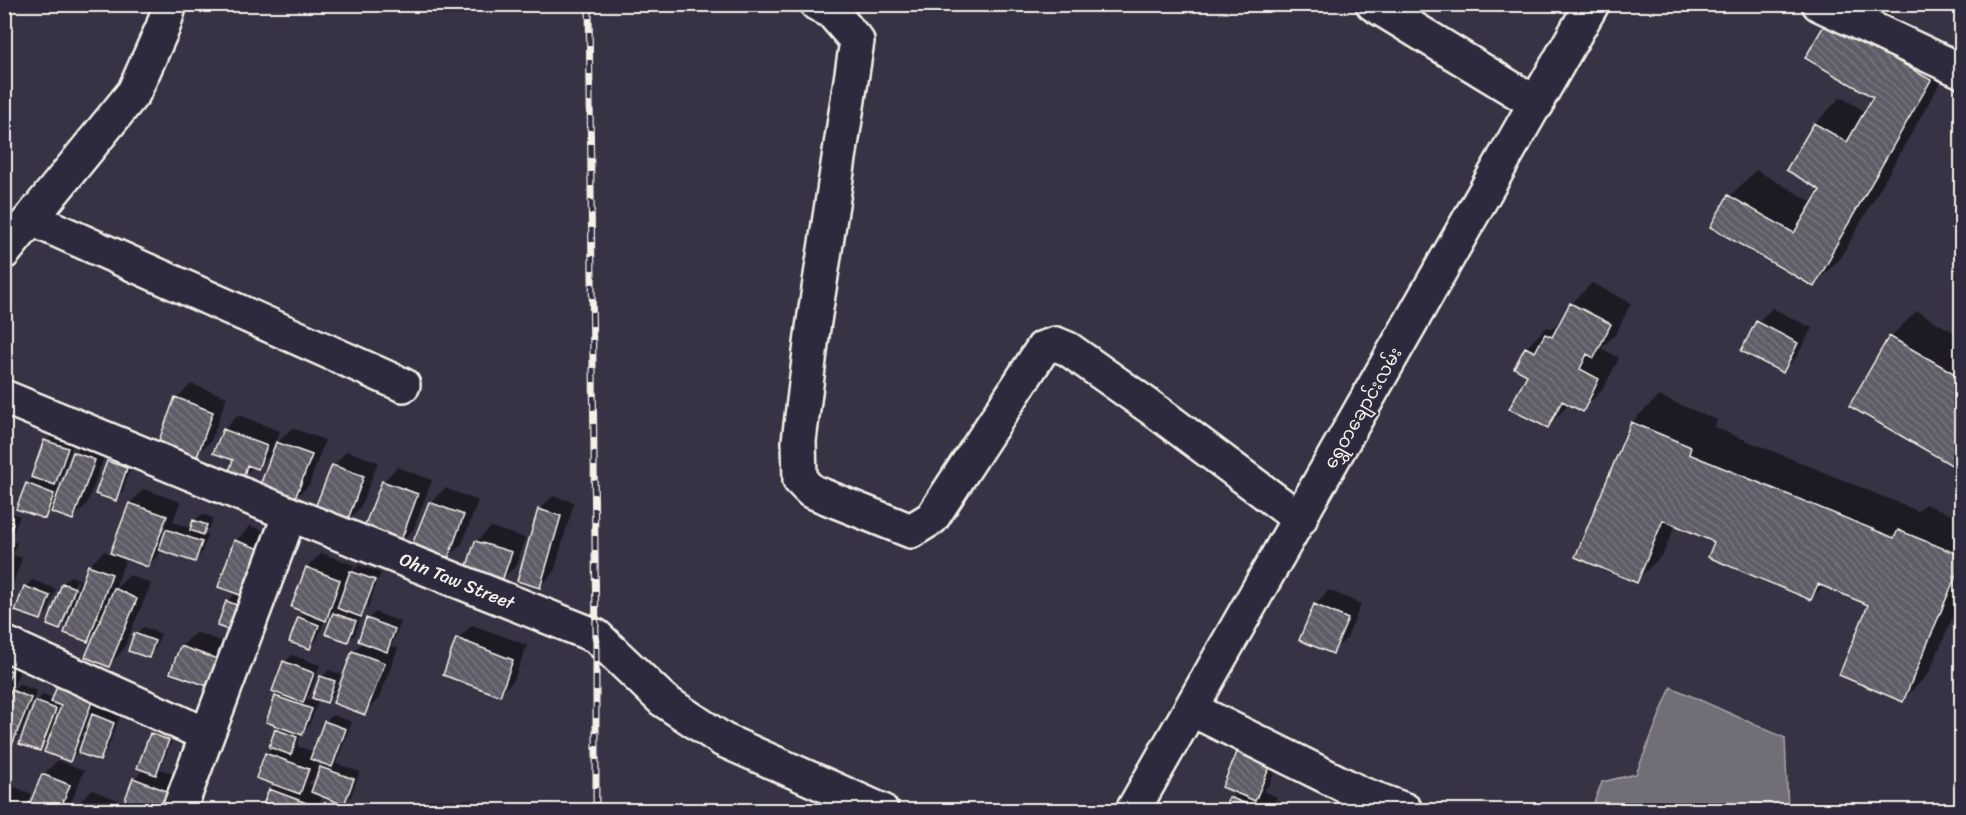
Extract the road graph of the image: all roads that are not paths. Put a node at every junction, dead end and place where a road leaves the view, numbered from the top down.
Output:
1 (170, 4) edge
2 (817, 4) edge
3 (1373, 4) edge
4 (1592, 4) edge
5 (1819, 4) edge
6 (1962, 71) edge
7 (1537, 104) junction
8 (32, 219) junction
9 (4, 252) edge
10 (403, 385) dead end
11 (4, 397) edge
12 (290, 514) junction
13 (1299, 519) junction
14 (4, 643) edge
15 (1191, 709) junction
16 (207, 735) junction
17 (1358, 802) edge
18 (179, 810) edge
19 (881, 810) edge
20 (1133, 810) edge
21 (1405, 810) edge

1 - 8 street
2 - 13 street
3 - 7 street
4 - 7 street, ရွှေတချောင်းလမ်း
5 - 6 street
7 - 13 street, ရွှေတချောင်းလမ်း
8 - 9 street
8 - 10 street
11 - 12 street, Ohn Taw Street
12 - 16 street
12 - 19 street, Ohn Taw Street
13 - 15 street, ရွှေတချောင်းလမ်း
14 - 16 street
15 - 17 street
15 - 20 street, ရွှေတချောင်းလမ်း
16 - 18 street
17 - 21 street

